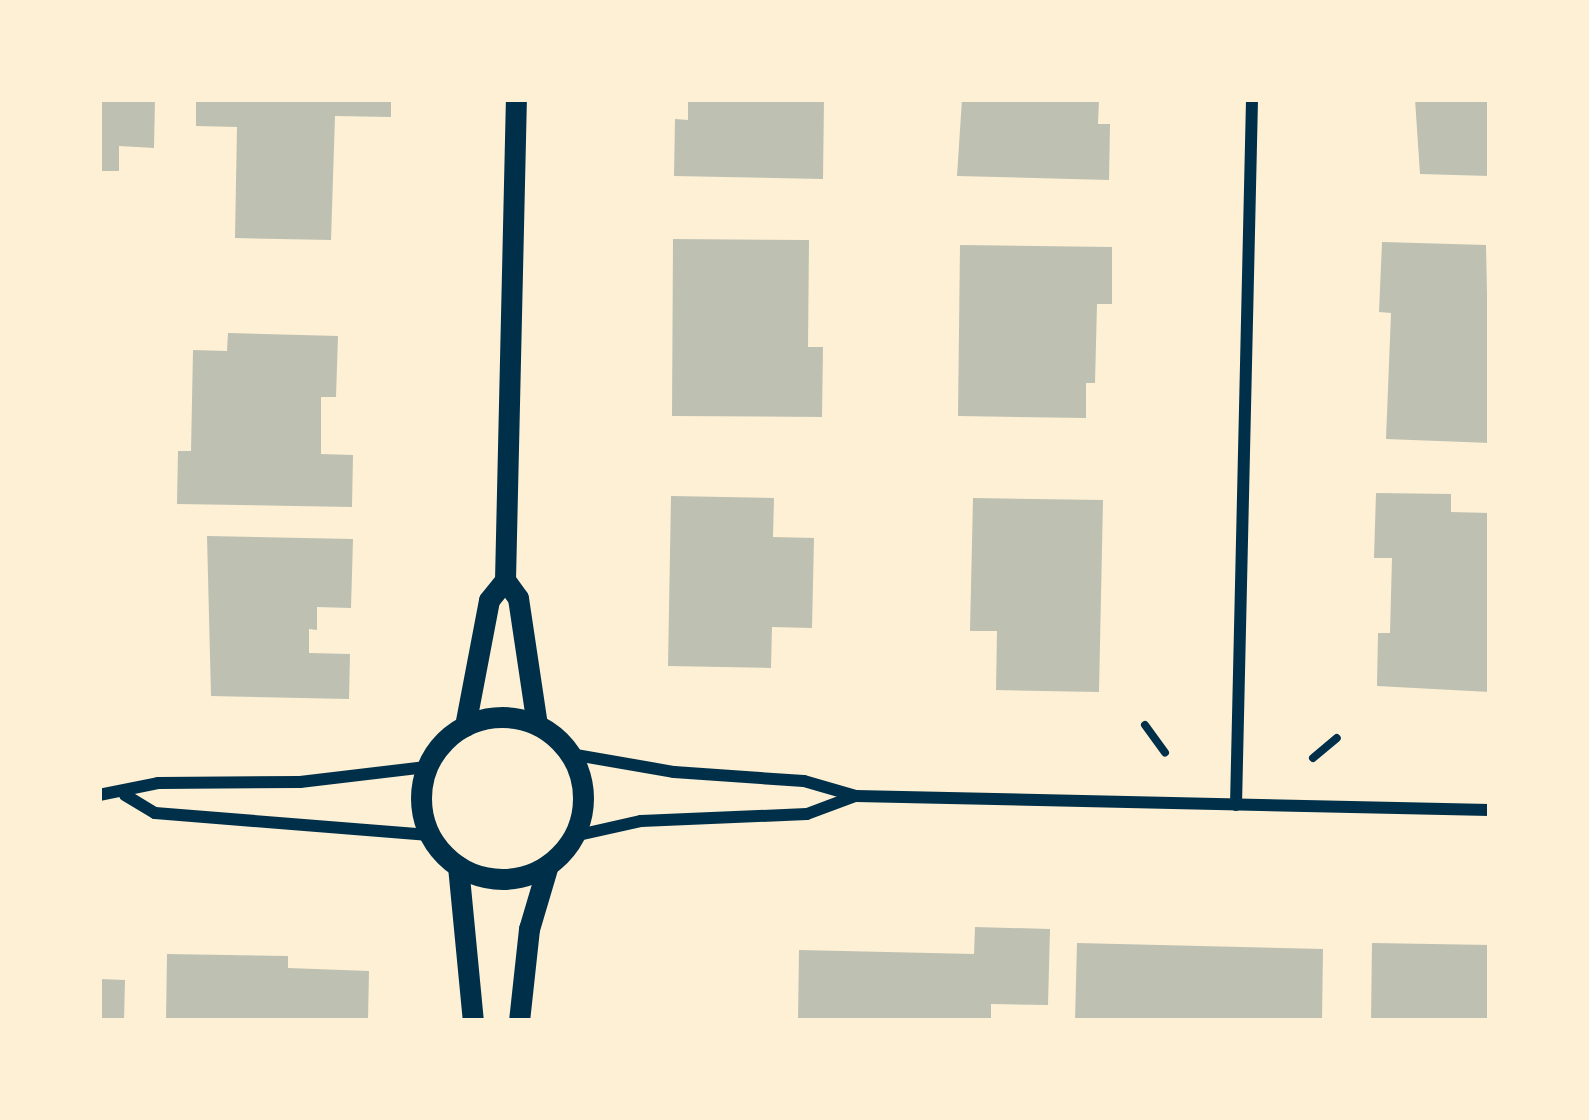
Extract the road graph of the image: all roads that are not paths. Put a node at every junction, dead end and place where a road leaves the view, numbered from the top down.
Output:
1 (516, 99) edge
2 (1252, 99) edge
3 (505, 580) junction
4 (537, 725) junction
5 (465, 726) junction
6 (570, 754) junction
7 (426, 767) junction
8 (99, 795) edge
9 (125, 795) junction
10 (856, 796) junction
11 (1236, 805) junction
12 (1490, 810) edge
13 (429, 835) junction
14 (574, 836) junction
15 (548, 865) junction
16 (458, 866) junction
17 (473, 1021) edge
18 (519, 1021) edge

1 - 3 street
2 - 11 street
3 - 4 street
3 - 5 street
4 - 5 street
4 - 6 street
5 - 7 street
6 - 10 street
6 - 14 street
7 - 9 street
7 - 13 street
8 - 9 street
9 - 13 street
10 - 11 street
10 - 14 street
11 - 12 street
13 - 16 street
14 - 15 street
15 - 16 street
15 - 18 street
16 - 17 street

